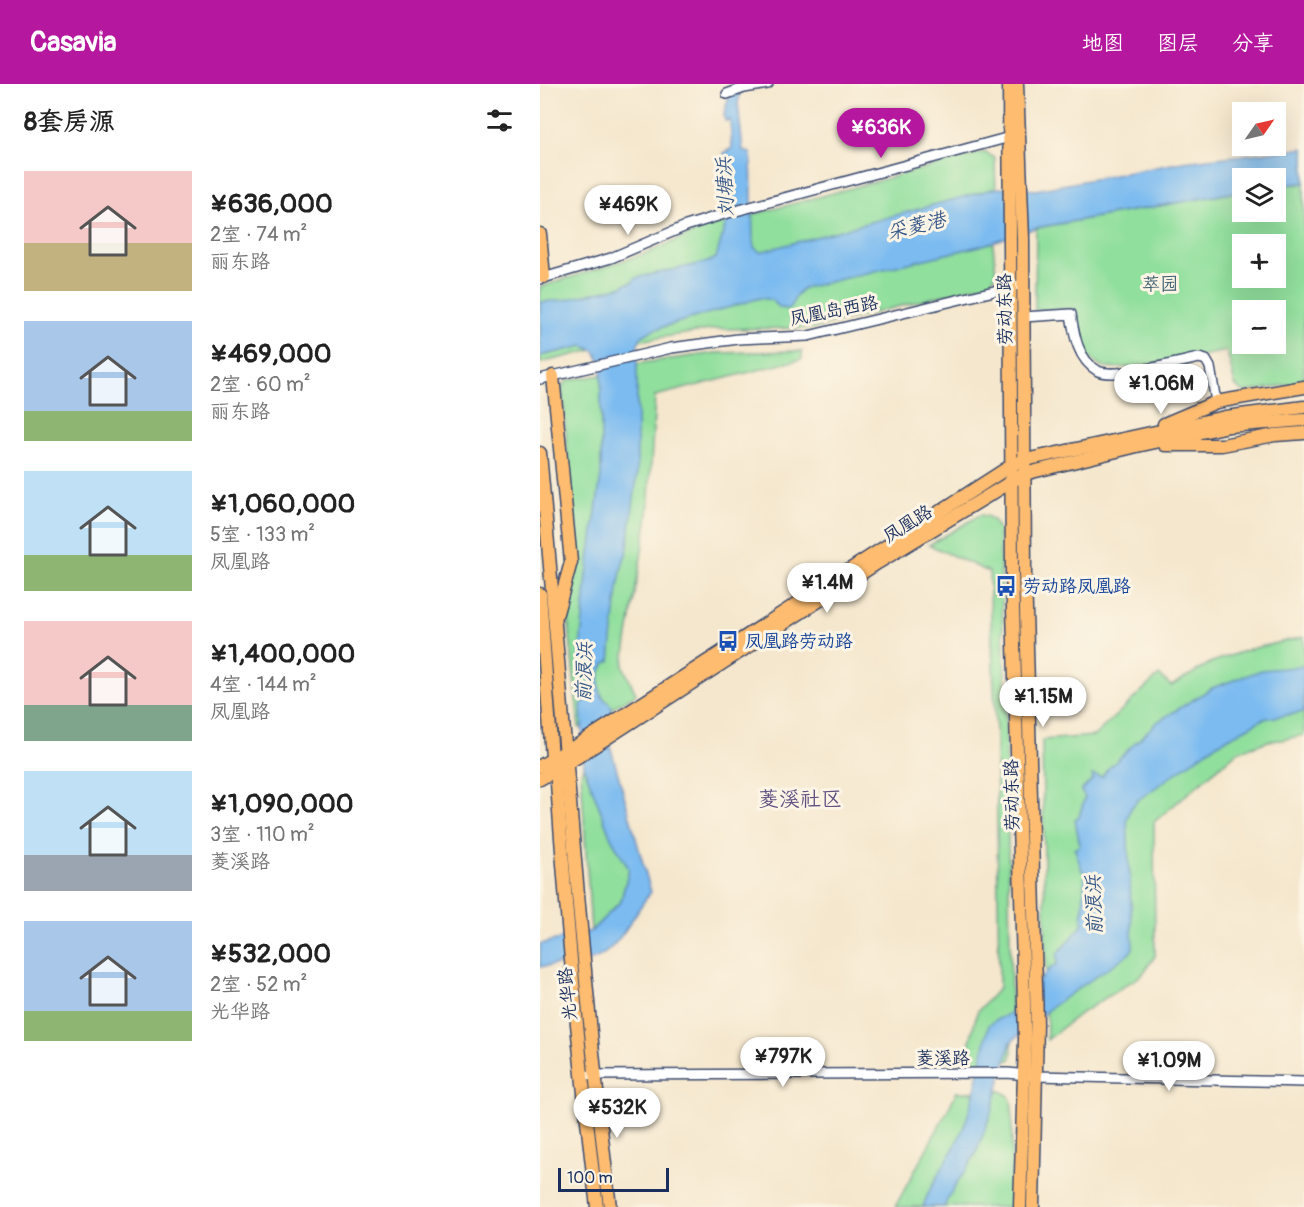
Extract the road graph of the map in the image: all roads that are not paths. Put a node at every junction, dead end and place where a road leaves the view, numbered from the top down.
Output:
1 (768, 84) edge
2 (1009, 84) edge
3 (1017, 84) edge
4 (728, 94) dead end
5 (1010, 137) junction
6 (1016, 177) junction
7 (540, 234) edge
8 (542, 278) edge
9 (1017, 286) junction
10 (1023, 317) junction
11 (553, 376) junction
12 (540, 379) edge
13 (1304, 387) edge
14 (1216, 402) junction
15 (1304, 407) edge
16 (1304, 420) edge
17 (1304, 433) edge
18 (1136, 441) junction
19 (540, 453) edge
20 (1024, 460) junction
21 (1012, 465) junction
22 (1024, 474) junction
23 (1012, 480) junction
24 (540, 594) edge
25 (555, 620) junction
26 (541, 624) edge
27 (616, 726) junction
28 (560, 760) junction
29 (540, 766) edge
30 (540, 779) edge
31 (1029, 1075) junction
32 (587, 1076) junction
33 (1304, 1082) edge
34 (597, 1207) edge
35 (609, 1207) edge
36 (1020, 1207) edge
37 (1033, 1207) edge

1 - 4 street
2 - 5 main road
3 - 6 main road
5 - 6 main road
5 - 8 street
6 - 9 main road, 劳动东路
7 - 8 main road
9 - 10 main road, 劳动东路
9 - 11 street, 凤凰岛西路
9 - 21 main road, 劳动东路
10 - 14 street
10 - 20 main road, 劳动东路
11 - 12 street
11 - 25 main road
13 - 14 main road
14 - 18 main road
15 - 18 main road, 凤凰路
16 - 18 main road, 凤凰路
17 - 18 main road
18 - 20 main road, 凤凰路
18 - 22 main road, 凤凰路
19 - 25 main road, 光华路
20 - 21 main road, 凤凰路
20 - 22 main road, 劳动东路
21 - 23 main road, 劳动东路
21 - 27 main road, 凤凰路
22 - 23 main road, 凤凰路
22 - 31 main road, 劳动东路
23 - 27 main road, 凤凰路
23 - 31 main road, 劳动东路
24 - 26 main road, 光华路
25 - 28 main road, 光华路
26 - 28 main road, 光华路
27 - 28 main road, 凤凰路
28 - 29 main road, 凤凰路
28 - 30 main road, 凤凰路
28 - 32 main road, 光华路
31 - 32 street, 菱溪路
31 - 33 street, 菱溪路
31 - 36 main road, 劳动东路
31 - 37 main road, 劳动东路
32 - 34 main road, 光华路
32 - 35 main road, 光华路

